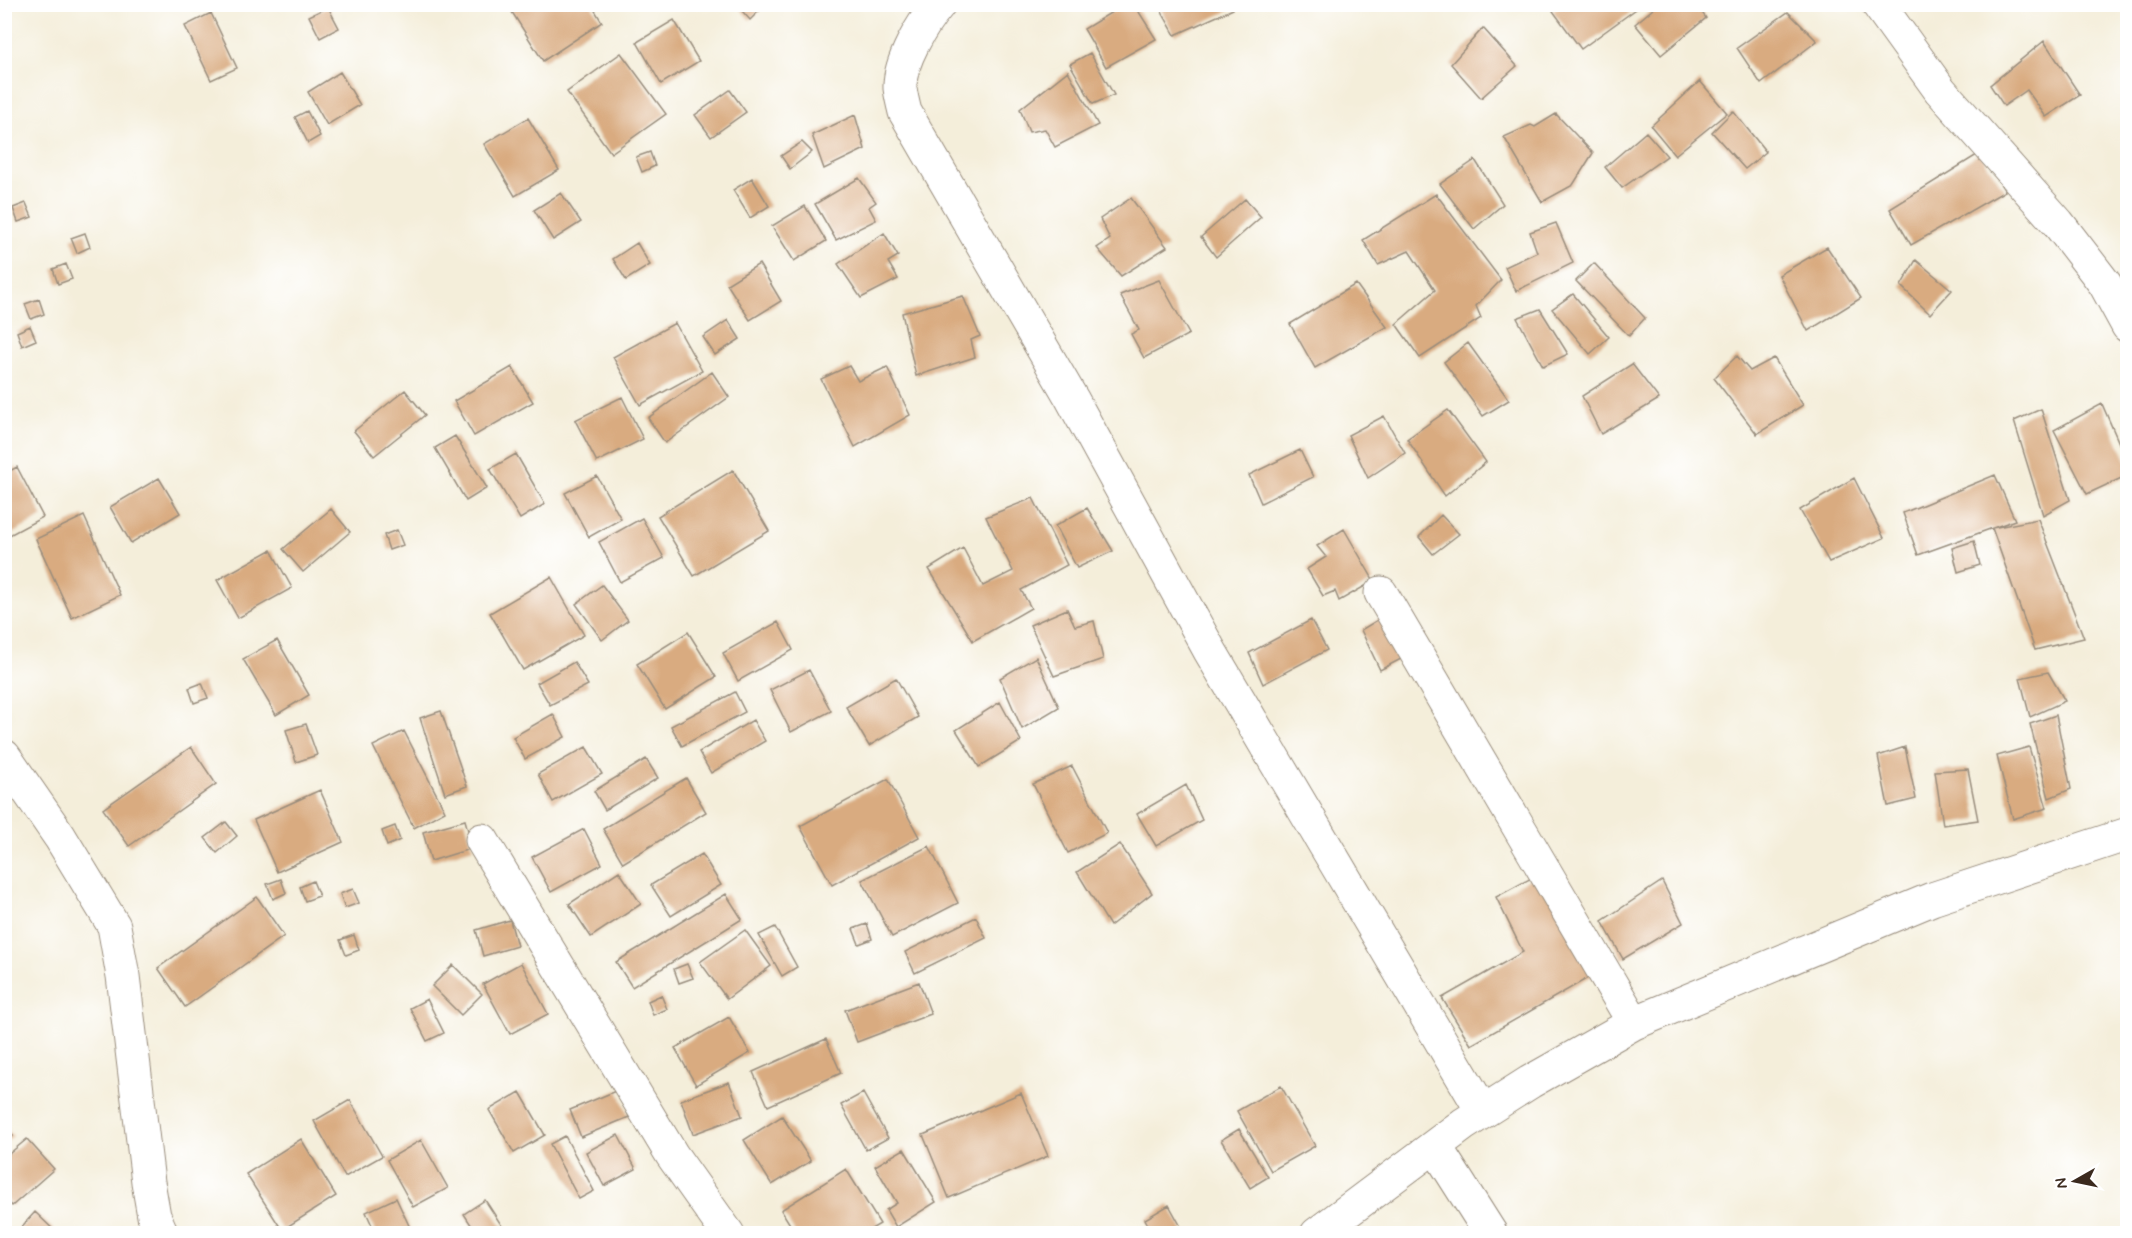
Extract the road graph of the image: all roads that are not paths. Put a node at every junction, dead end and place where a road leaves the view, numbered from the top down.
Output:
1 (939, 4) edge
2 (1878, 4) edge
3 (2127, 326) edge
4 (1381, 593) dead end
5 (4, 756) edge
6 (2127, 834) edge
7 (482, 840) dead end
8 (1634, 1023) junction
9 (1483, 1112) junction
10 (1435, 1146) junction
11 (162, 1233) edge
12 (728, 1233) edge
13 (1317, 1233) edge
14 (1491, 1233) edge

1 - 9 street
2 - 3 street
4 - 8 street
5 - 11 street
6 - 8 street
7 - 12 street
8 - 9 street
9 - 10 street
10 - 13 street
10 - 14 street

